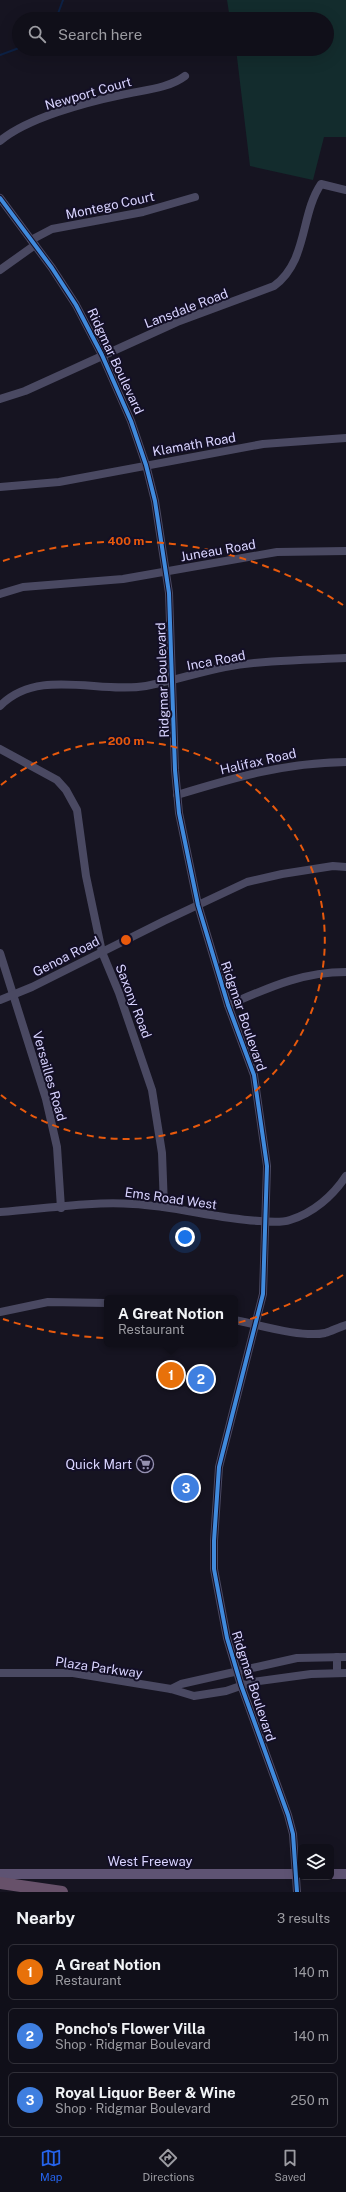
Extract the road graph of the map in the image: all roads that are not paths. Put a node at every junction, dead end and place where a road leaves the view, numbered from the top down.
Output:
1 (185, 76) dead end
2 (0, 141) edge
3 (346, 190) edge
4 (195, 197) dead end
5 (0, 198) edge
6 (33, 243) junction
7 (0, 270) edge
8 (102, 355) junction
9 (0, 399) edge
10 (346, 438) edge
11 (146, 465) junction
12 (0, 487) edge
13 (346, 551) edge
14 (166, 571) junction
15 (0, 594) edge
16 (346, 658) edge
17 (172, 679) junction
18 (0, 706) edge
19 (0, 749) edge
20 (346, 762) edge
21 (177, 795) junction
22 (346, 867) edge
23 (198, 905) junction
24 (102, 952) junction
25 (0, 953) edge
26 (346, 972) edge
27 (13, 995) junction
28 (0, 1000) edge
29 (228, 1005) junction
30 (346, 1176) edge
31 (164, 1207) junction
32 (61, 1208) junction
33 (0, 1212) edge
34 (267, 1222) junction
35 (104, 1303) edge
36 (0, 1312) edge
37 (238, 1321) edge
38 (255, 1324) junction
39 (346, 1325) edge
40 (337, 1657) junction
41 (346, 1657) edge
42 (236, 1670) junction
43 (0, 1673) edge
44 (337, 1673) junction
45 (346, 1673) edge
46 (241, 1685) junction
47 (171, 1689) junction
48 (0, 1874) edge
49 (334, 1874) edge
50 (346, 1874) edge
51 (298, 1881) edge
52 (0, 1883) edge
53 (62, 1892) edge

1 - 2 street, Newport Court
3 - 8 street, Lansdale Road
4 - 6 street, Montego Court
5 - 6 street, Ridgmar Boulevard
6 - 7 street, Montego Court
6 - 8 street, Ridgmar Boulevard
8 - 9 street, Lansdale Road
8 - 11 street, Ridgmar Boulevard
10 - 11 street, Klamath Road
11 - 12 street, Klamath Road
11 - 14 street, Ridgmar Boulevard
13 - 14 street, Juneau Road
14 - 15 street, Juneau Road
14 - 17 street, Ridgmar Boulevard
16 - 17 street, Inca Road
17 - 18 street, Inca Road
17 - 21 street, Ridgmar Boulevard
19 - 24 street, Saxony Road
20 - 21 street, Halifax Road
21 - 23 street, Ridgmar Boulevard
22 - 23 street, Genoa Road
23 - 24 street, Genoa Road
23 - 29 street, Ridgmar Boulevard
24 - 27 street, Genoa Road
24 - 31 street, Saxony Road
25 - 27 street, Versailles Road
26 - 29 street
27 - 28 street, Genoa Road
27 - 32 street, Versailles Road
29 - 34 street, Ridgmar Boulevard
30 - 34 street, Ems Road West
31 - 32 street, Ems Road West
31 - 34 street, Ems Road West
32 - 33 street, Ems Road West
34 - 38 street, Ridgmar Boulevard
35 - 36 street
37 - 38 street
38 - 39 street
38 - 42 street, Ridgmar Boulevard
40 - 41 street
40 - 42 street
40 - 44 street
42 - 46 street, Ridgmar Boulevard
42 - 47 street
43 - 47 street, Plaza Parkway
44 - 45 street, Plaza Parkway
44 - 46 street, Plaza Parkway
46 - 47 street, Plaza Parkway
46 - 51 street, Ridgmar Boulevard
48 - 51 main road, West Freeway
49 - 50 main road
52 - 53 highway

